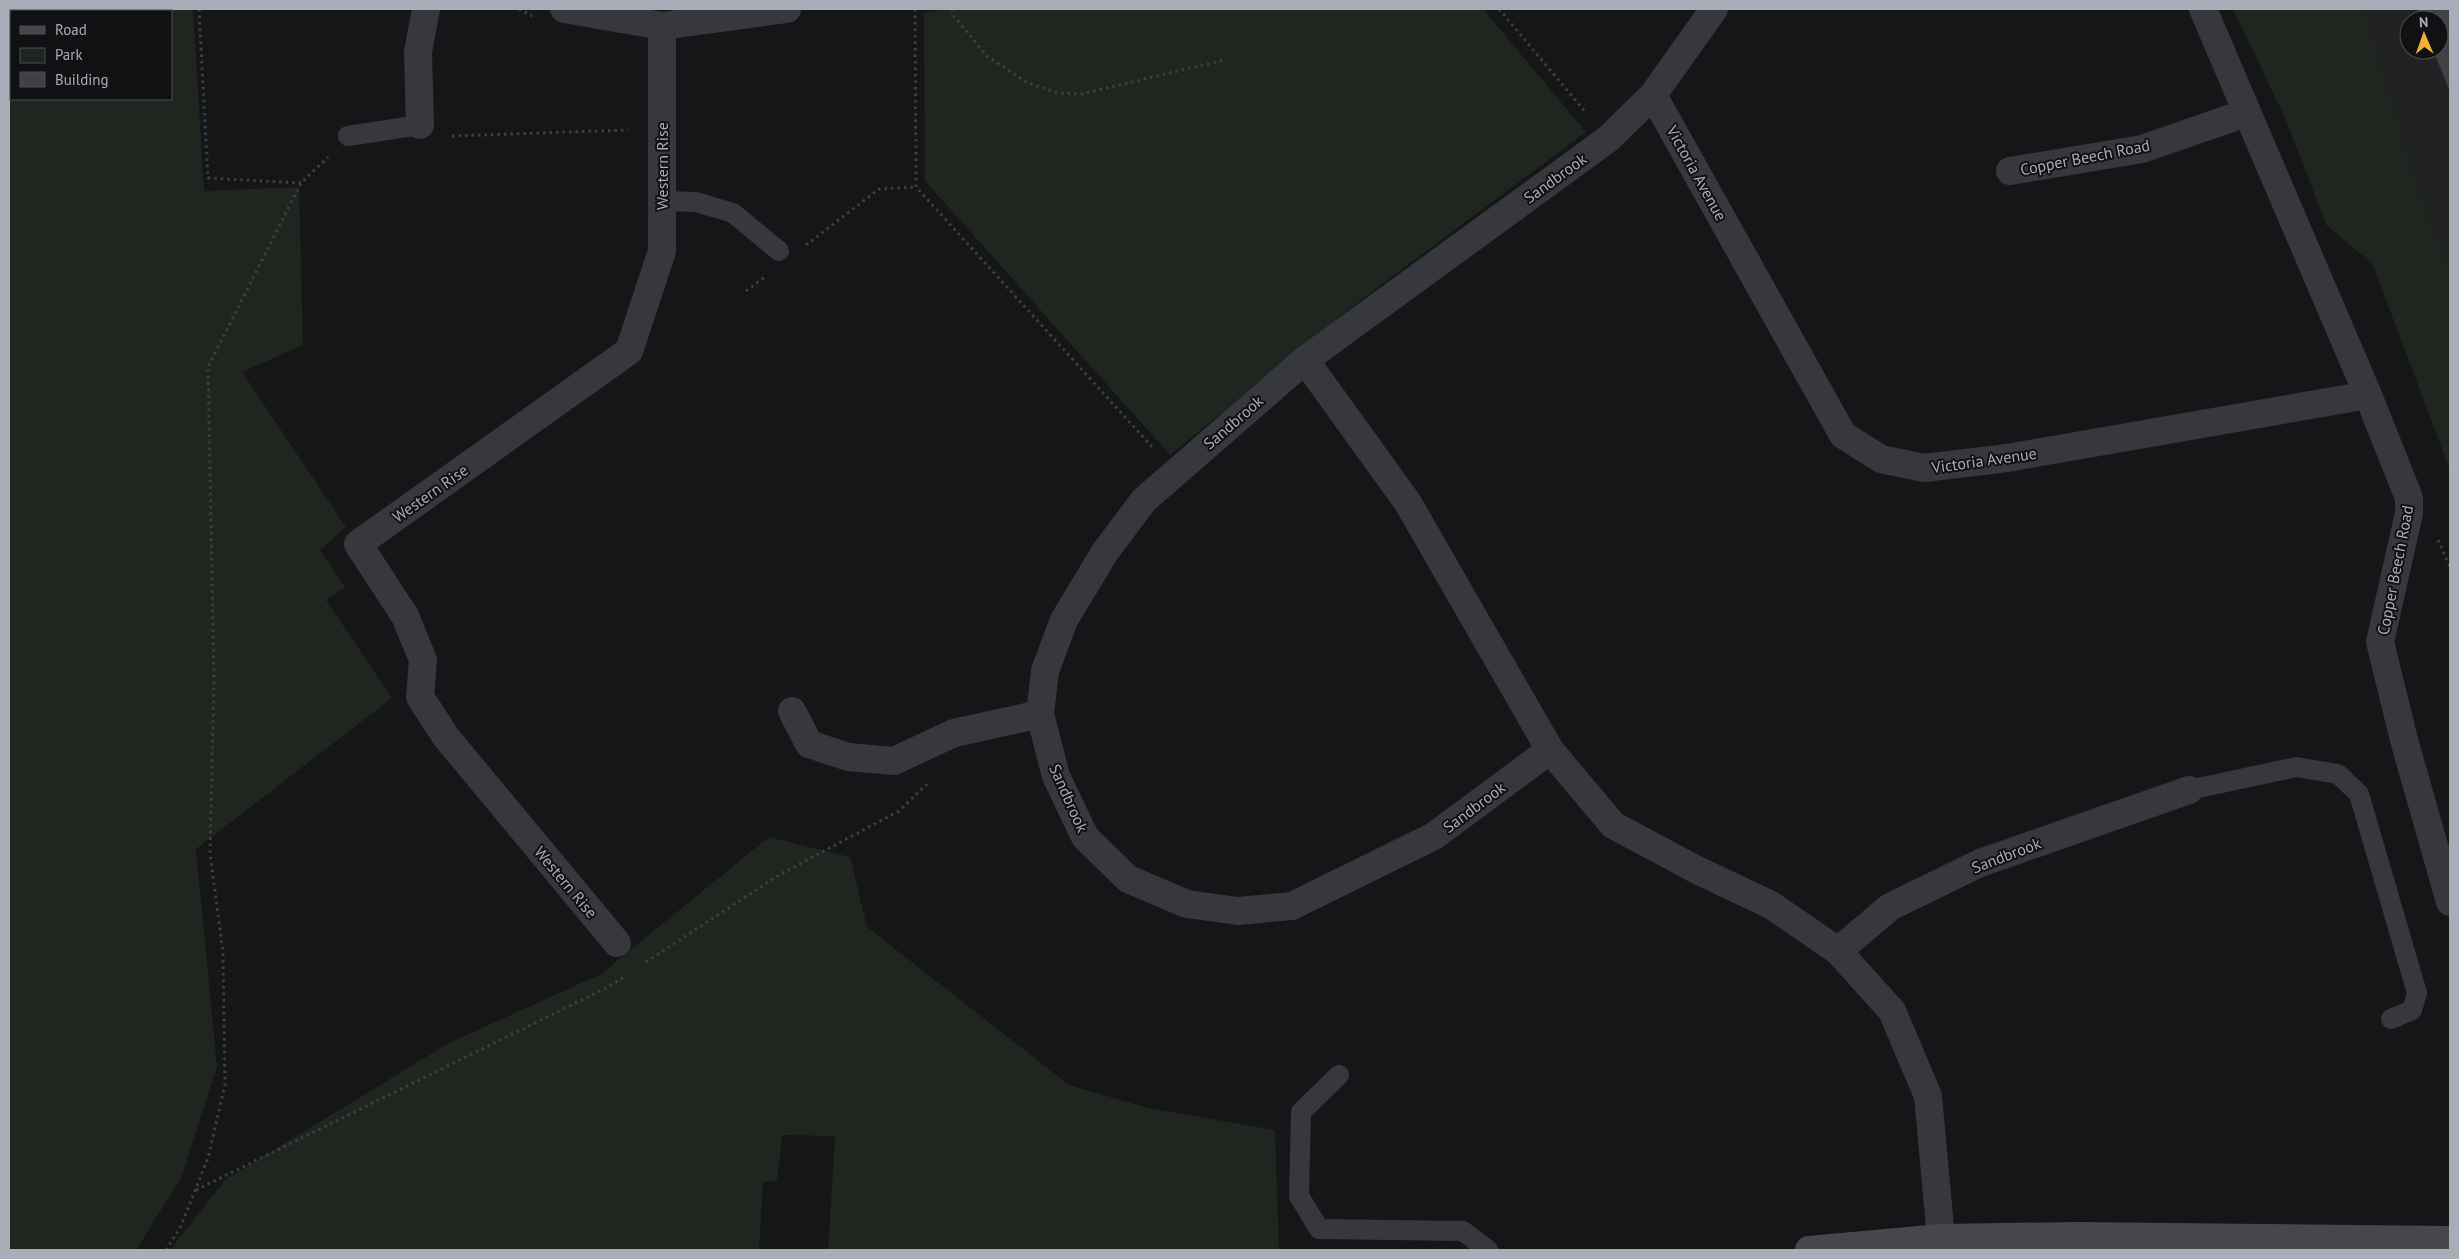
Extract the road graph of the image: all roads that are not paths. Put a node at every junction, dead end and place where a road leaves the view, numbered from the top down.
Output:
1 (426, 9) edge
2 (564, 9) edge
3 (787, 9) edge
4 (1714, 9) edge
5 (2203, 9) edge
6 (662, 26) junction
7 (1654, 95) junction
8 (2246, 113) junction
9 (420, 125) joint
10 (348, 136) road end
11 (2010, 171) dead end
12 (662, 201) junction
13 (779, 251) dead end
14 (1304, 360) junction
15 (2368, 395) junction
16 (792, 711) dead end
17 (1040, 714) junction
18 (1550, 750) junction
19 (2189, 790) joint
20 (2450, 902) edge
21 (617, 943) dead end
22 (1838, 951) junction
23 (2391, 1018) dead end
24 (1340, 1075) dead end
25 (1941, 1238) junction
26 (2450, 1240) edge
27 (2290, 1244) edge
28 (1488, 1250) edge
29 (1811, 1250) edge

1 - 9 street
2 - 6 street
3 - 6 street
4 - 7 street
5 - 8 street, Copper Beech Road
6 - 12 street, Western Rise
7 - 14 street, Sandbrook
7 - 15 street, Victoria Avenue
8 - 11 street, Copper Beech Road
8 - 15 street, Copper Beech Road
9 - 10 lane
12 - 13 lane
12 - 21 street, Western Rise
14 - 17 street, Sandbrook
14 - 18 street
15 - 20 street, Copper Beech Road
16 - 17 street
17 - 18 street, Sandbrook
18 - 22 street
19 - 22 street, Sandbrook
19 - 23 lane
22 - 25 street
24 - 28 lane
25 - 27 main road
25 - 29 main road
26 - 27 main road

